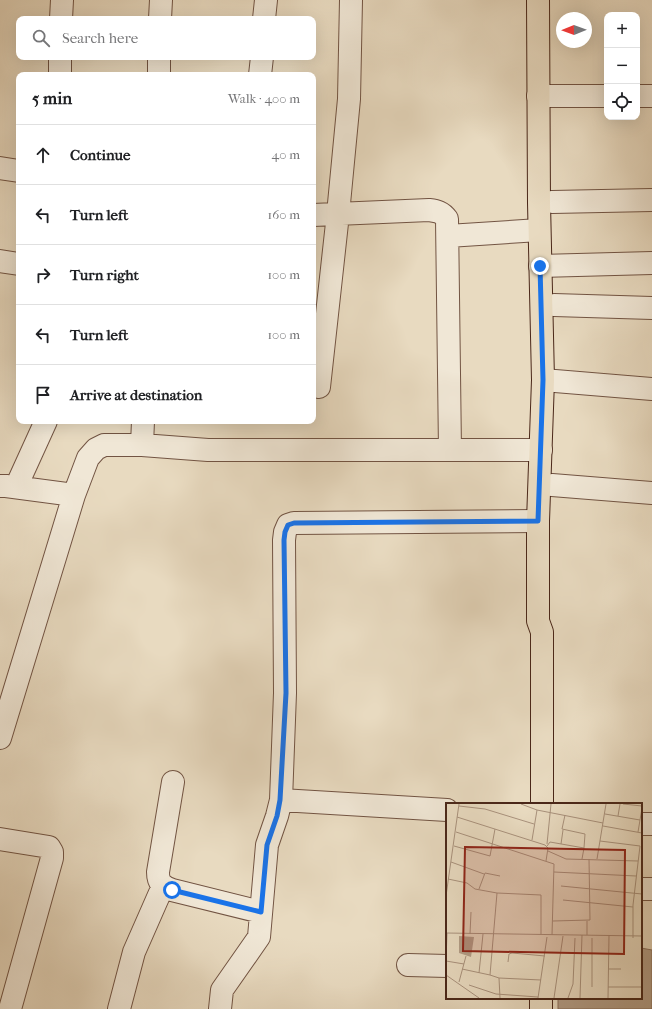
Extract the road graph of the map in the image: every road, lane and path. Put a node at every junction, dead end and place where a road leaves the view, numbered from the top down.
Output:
1 (62, 0) edge
2 (160, 0) edge
3 (266, 0) edge
4 (351, 0) edge
5 (538, 0) edge
6 (552, 0) edge
7 (61, 16) edge
8 (160, 16) edge
9 (264, 16) edge
10 (60, 60) edge
11 (159, 60) edge
12 (262, 60) edge
13 (60, 72) edge
14 (159, 72) edge
15 (260, 72) edge
16 (545, 96) junction
17 (604, 96) edge
18 (640, 96) edge
19 (652, 96) edge
20 (0, 168) edge
21 (16, 171) edge
22 (652, 200) edge
23 (552, 202) junction
24 (338, 214) junction
25 (316, 215) edge
26 (539, 230) junction
27 (448, 236) junction
28 (0, 260) edge
29 (16, 263) edge
30 (652, 263) edge
31 (547, 266) junction
32 (652, 308) edge
33 (550, 311) junction
34 (549, 381) junction
35 (319, 387) dead end
36 (652, 388) edge
37 (44, 424) edge
38 (143, 424) edge
39 (142, 445) junction
40 (450, 450) junction
41 (541, 450) junction
42 (552, 485) junction
43 (8, 486) edge
44 (652, 493) edge
45 (74, 495) junction
46 (538, 521) junction
47 (542, 632) junction
48 (0, 738) edge
49 (173, 782) dead end
50 (280, 800) junction
51 (542, 803) edge
52 (446, 810) edge
53 (0, 839) edge
54 (162, 886) junction
55 (261, 912) junction
56 (408, 965) dead end
57 (446, 966) edge
58 (10, 1009) edge
59 (118, 1009) edge
60 (220, 1009) edge

1 - 7 street
2 - 8 street
3 - 9 street
4 - 24 street
5 - 16 main road
6 - 16 main road
10 - 13 street
11 - 14 street
12 - 15 street
16 - 17 street
16 - 23 main road
16 - 26 main road
18 - 19 street
20 - 21 street
22 - 23 street
23 - 31 main road
24 - 25 street
24 - 27 street
24 - 35 street
26 - 27 street
26 - 31 main road
27 - 40 street
28 - 29 street
30 - 31 street
31 - 33 main road
32 - 33 street
33 - 34 main road
34 - 36 street
34 - 41 main road
34 - 42 main road
37 - 43 street
38 - 39 street
39 - 40 street
39 - 45 street
40 - 41 street
41 - 46 main road
42 - 44 street
42 - 47 main road
43 - 45 street
45 - 48 street
46 - 47 main road
46 - 50 street
47 - 51 main road
49 - 54 street
50 - 52 street
50 - 55 street
53 - 58 street
54 - 55 street
54 - 59 street
55 - 60 street
56 - 57 street

